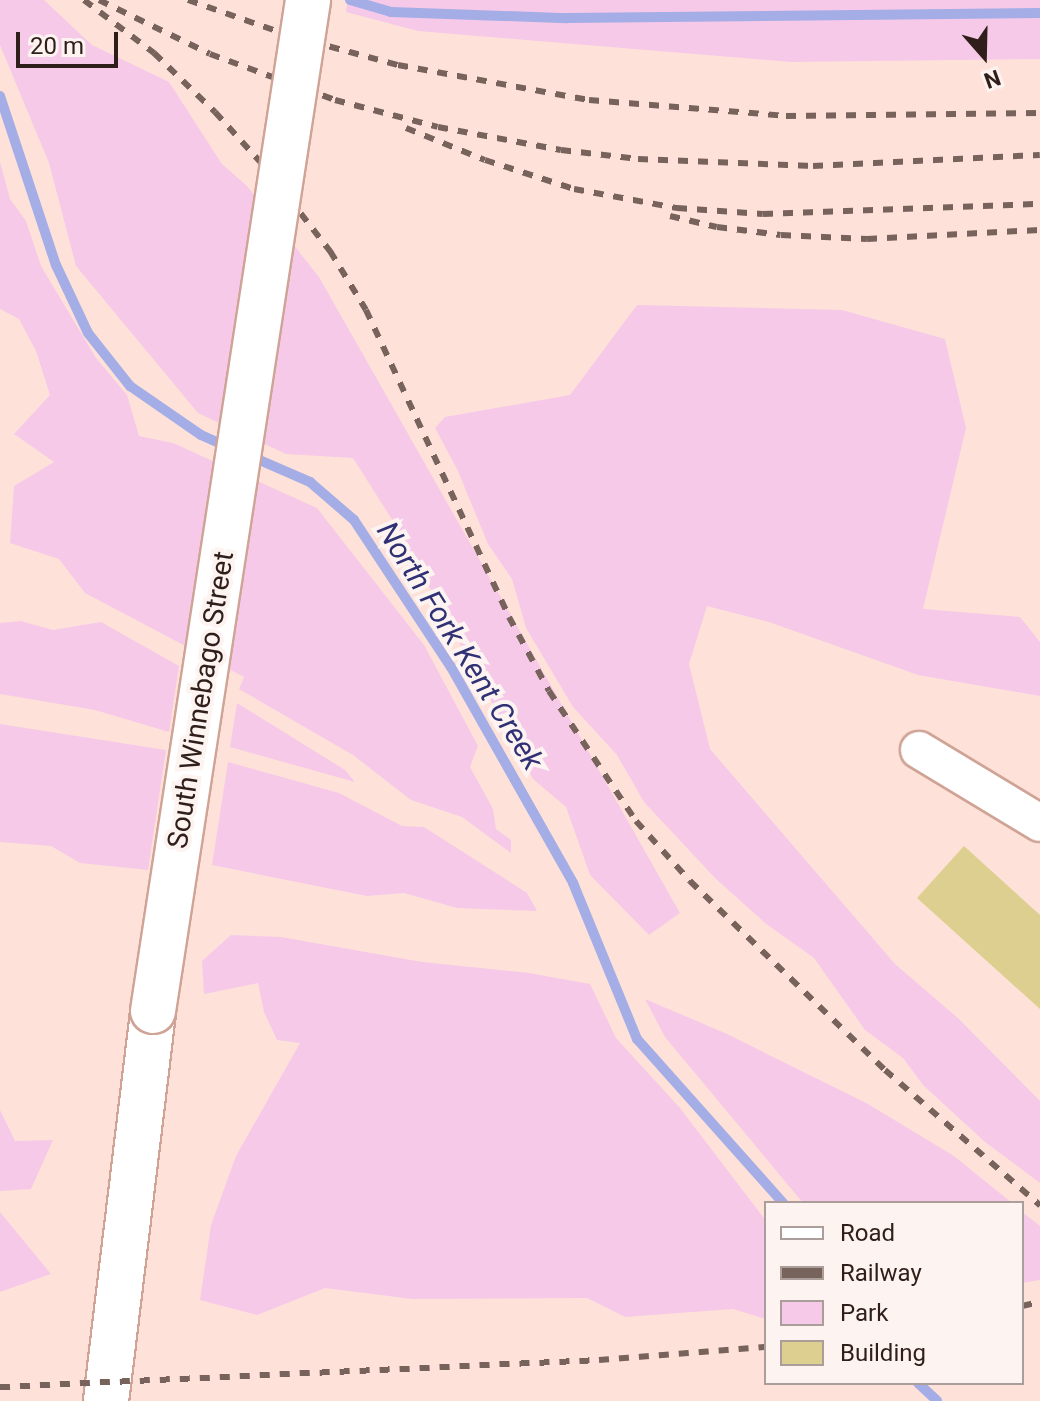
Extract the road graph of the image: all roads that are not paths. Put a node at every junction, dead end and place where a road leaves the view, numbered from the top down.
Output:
1 (308, 0) edge
2 (919, 750) dead end
3 (1040, 823) edge
4 (106, 1401) edge

1 - 4 main road, South Winnebago Street, bridge
2 - 3 street

